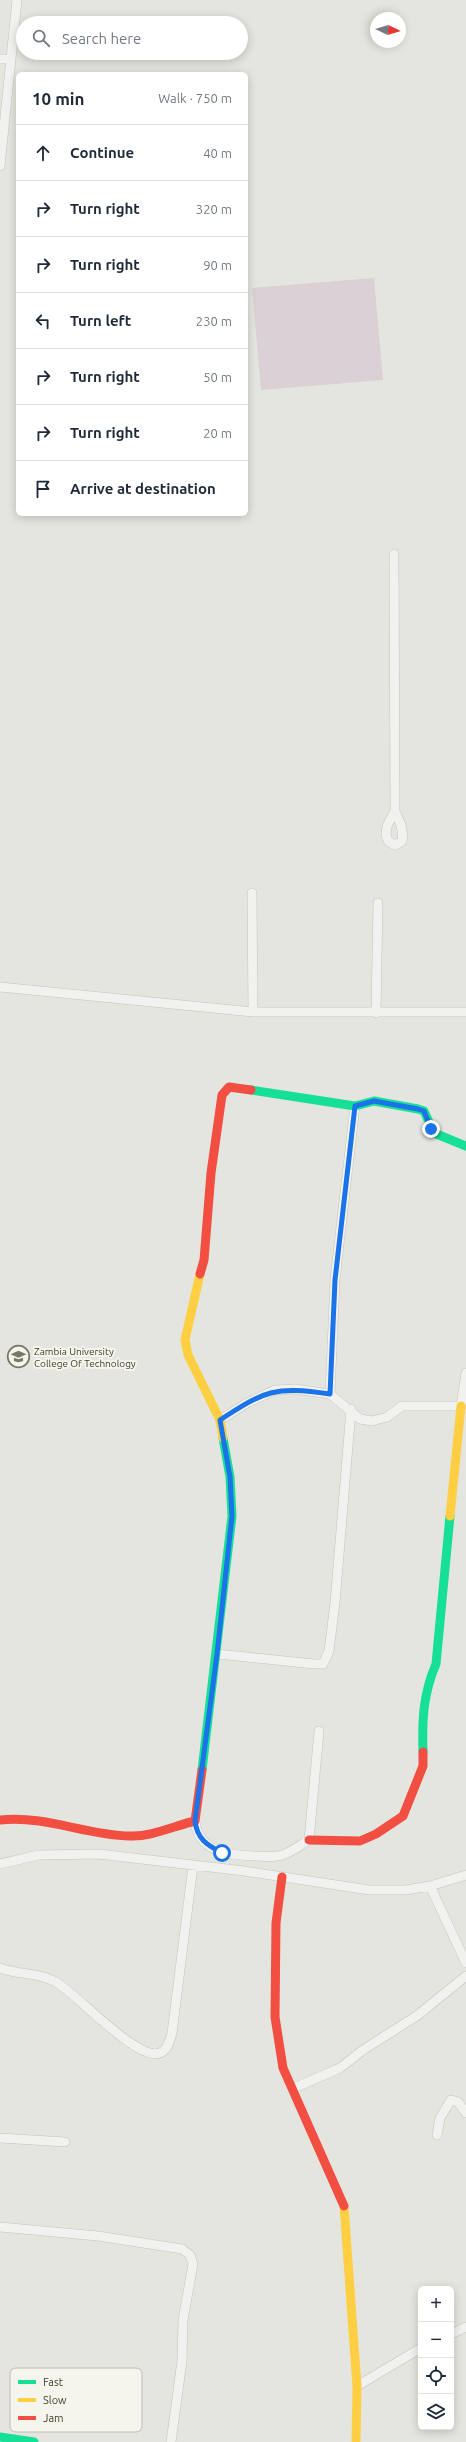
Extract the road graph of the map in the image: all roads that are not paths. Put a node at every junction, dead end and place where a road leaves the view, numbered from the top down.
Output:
1 (17, 0) edge
2 (0, 59) edge
3 (11, 59) junction
4 (0, 166) edge
5 (394, 554) dead end
6 (395, 812) dead end
7 (252, 893) dead end
8 (378, 903) dead end
9 (0, 987) edge
10 (253, 1012) junction
11 (466, 1012) edge
12 (376, 1013) junction
13 (355, 1106) junction
14 (466, 1146) edge
15 (466, 1374) edge
16 (330, 1394) junction
17 (461, 1406) junction
18 (351, 1409) junction
19 (220, 1420) junction
20 (217, 1654) junction
21 (319, 1731) dead end
22 (0, 1820) edge
23 (195, 1821) junction
24 (309, 1840) junction
25 (0, 1864) edge
26 (193, 1866) junction
27 (466, 1875) edge
28 (282, 1877) junction
29 (430, 1886) junction
30 (466, 1963) edge
31 (0, 1968) edge
32 (466, 1976) edge
33 (294, 2088) junction
34 (466, 2113) edge
35 (437, 2136) dead end
36 (0, 2138) edge
37 (66, 2142) dead end
38 (0, 2228) edge
39 (466, 2327) edge
40 (454, 2333) edge
41 (418, 2350) edge
42 (356, 2386) junction
43 (0, 2437) edge
44 (34, 2442) edge
45 (171, 2442) edge
46 (356, 2442) edge

1 - 3 street
2 - 3 street
3 - 4 street
5 - 6 street
7 - 10 street
8 - 12 street
9 - 10 street
10 - 12 street
11 - 12 street
13 - 14 street
13 - 16 street
13 - 19 street
15 - 17 street
16 - 18 street
16 - 19 street
17 - 18 street
17 - 24 street
18 - 20 street
19 - 20 street
20 - 23 street
21 - 24 street
22 - 23 street
23 - 24 street
25 - 26 street
26 - 28 street
26 - 31 street
27 - 29 street
28 - 29 street
28 - 33 street
29 - 30 street
32 - 33 street
33 - 42 street
34 - 35 street
36 - 37 street
38 - 45 street
39 - 40 street
41 - 42 street
42 - 46 street
43 - 44 street

